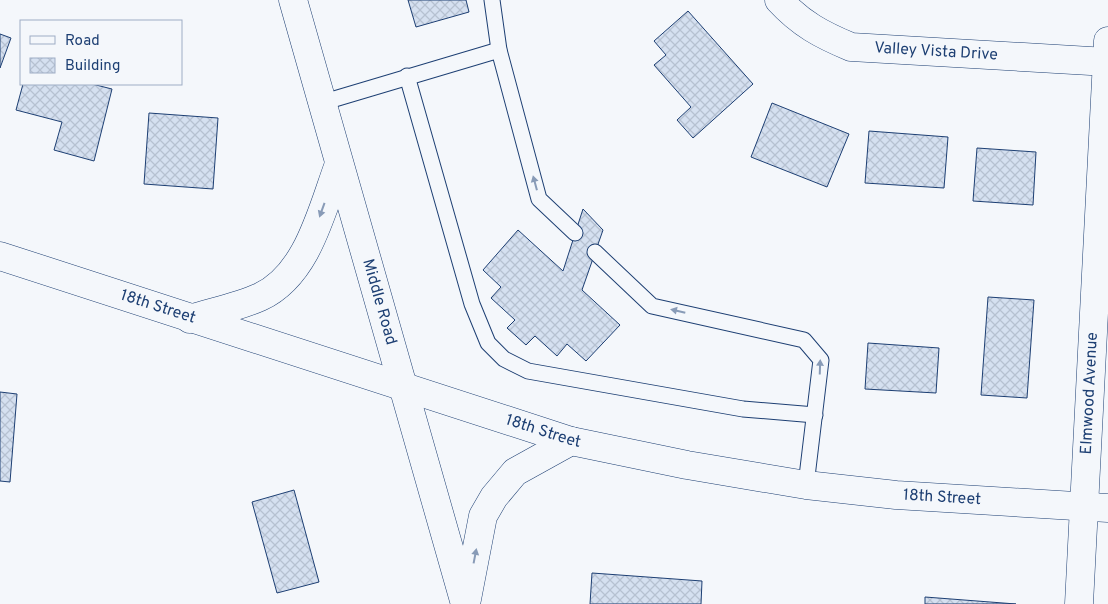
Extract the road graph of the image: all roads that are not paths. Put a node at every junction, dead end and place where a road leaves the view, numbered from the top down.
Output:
1 (293, 0) edge
2 (492, 0) edge
3 (779, 0) edge
4 (499, 50) junction
5 (1108, 55) edge
6 (407, 76) junction
7 (321, 103) junction
8 (338, 164) junction
9 (575, 233) dead end
10 (595, 252) dead end
11 (0, 256) edge
12 (190, 319) junction
13 (403, 388) junction
14 (815, 415) junction
15 (571, 441) junction
16 (806, 485) junction
17 (1097, 507) edge
18 (466, 604) edge
19 (1079, 604) edge

1 - 7 street, Middle Road
2 - 4 lane
3 - 5 street, Valley Vista Drive
4 - 6 lane
9 -> 4 lane
5 - 17 street, Elmwood Avenue
6 - 7 lane
6 - 14 lane
7 - 8 street, Middle Road
8 -> 12 street
8 - 13 street, Middle Road
14 -> 10 lane
11 - 12 street, 18th Street
12 - 13 street, 18th Street
13 - 15 street, 18th Street
13 - 18 street, Middle Road
14 - 16 lane
15 - 16 street, 18th Street
18 -> 15 street, Middle Road
16 - 17 street, 18th Street
17 - 19 street, Elmwood Avenue

